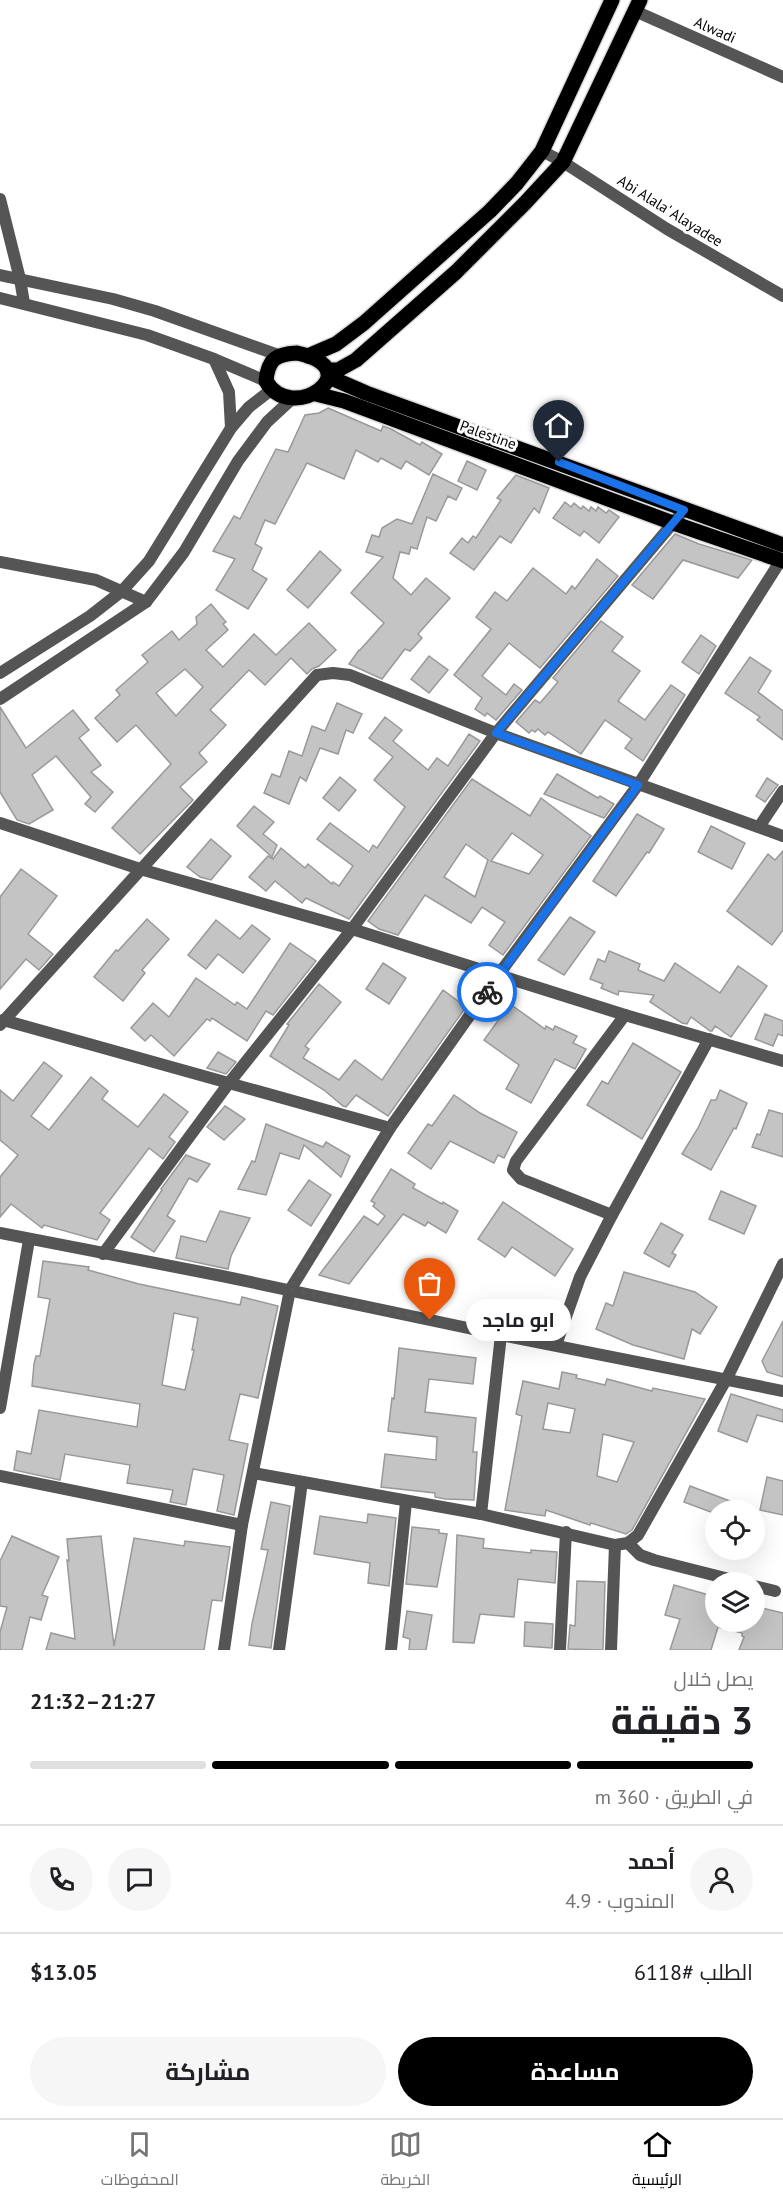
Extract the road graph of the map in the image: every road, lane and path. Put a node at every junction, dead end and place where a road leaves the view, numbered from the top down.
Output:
1 (612, 0) edge
2 (637, 5) edge
3 (783, 77) edge
4 (542, 151) junction
5 (563, 162) junction
6 (0, 199) edge
7 (0, 275) edge
8 (20, 279) junction
9 (783, 295) edge
10 (0, 298) edge
11 (24, 303) junction
12 (280, 356) junction
13 (308, 356) junction
14 (214, 359) junction
15 (356, 360) junction
16 (328, 373) junction
17 (269, 386) junction
18 (366, 393) junction
19 (316, 394) junction
20 (294, 397) junction
21 (231, 428) junction
22 (684, 510) junction
23 (673, 523) junction
24 (783, 545) edge
25 (782, 561) edge
26 (0, 562) edge
27 (122, 591) junction
28 (146, 602) junction
29 (0, 673) edge
30 (0, 699) edge
31 (496, 733) junction
32 (638, 785) junction
33 (783, 791) edge
34 (0, 823) edge
35 (759, 827) junction
36 (783, 836) edge
37 (140, 869) junction
38 (351, 929) junction
39 (499, 974) junction
40 (625, 1015) junction
41 (2, 1023) edge
42 (709, 1039) junction
43 (783, 1061) edge
44 (229, 1083) junction
45 (390, 1128) junction
46 (612, 1215) junction
47 (0, 1233) edge
48 (29, 1239) junction
49 (103, 1254) junction
50 (783, 1264) edge
51 (290, 1290) junction
52 (501, 1335) junction
53 (556, 1345) junction
54 (727, 1378) junction
55 (783, 1391) edge
56 (0, 1408) edge
57 (253, 1473) junction
58 (0, 1476) edge
59 (302, 1482) junction
60 (406, 1502) junction
61 (481, 1514) junction
62 (242, 1525) junction
63 (566, 1532) junction
64 (628, 1544) junction
65 (615, 1545) junction
66 (705, 1573) edge
67 (765, 1589) edge
68 (775, 1591) dead end
69 (224, 1650) edge
70 (279, 1650) edge
71 (391, 1650) edge
72 (560, 1650) edge
73 (611, 1650) edge

1 - 4 main road
2 - 3 street, Alwadi
2 - 5 main road
4 - 5 street, Abi Alala' Alayadee
4 - 13 main road
5 - 9 street, Abi Alala' Alayadee
5 - 15 main road
6 - 8 street
7 - 8 street
8 - 11 street
8 - 12 street
10 - 11 street
11 - 14 street
12 - 13 main road
12 - 17 main road
13 - 16 main road
14 - 17 street
14 - 21 street
15 - 16 main road
15 - 18 main road
16 - 18 main road, Palestine
16 - 19 main road
17 - 20 main road
17 - 21 street
18 - 22 main road, Palestine
19 - 20 main road
19 - 23 main road, Palestine
20 - 28 street
21 - 27 street
22 - 23 street
22 - 24 main road, Palestine
23 - 25 main road, Palestine
23 - 31 street
25 - 32 street
26 - 27 street
27 - 28 street
27 - 29 street
28 - 30 street
31 - 32 street
31 - 37 street
31 - 38 street
32 - 35 street
32 - 39 street
33 - 35 street
34 - 37 street
35 - 36 street
37 - 38 street
37 - 41 street
38 - 39 street
38 - 44 street
39 - 40 street
39 - 45 street
40 - 42 street
40 - 46 street
41 - 44 street
42 - 43 street
42 - 46 street
44 - 45 street
44 - 49 street
45 - 51 street
46 - 53 street
47 - 48 street
48 - 49 street
48 - 56 street
49 - 51 street
50 - 54 street
51 - 52 street
51 - 57 street
52 - 53 street
52 - 61 street
53 - 54 street
54 - 55 street
54 - 64 street
57 - 59 street
57 - 62 street
58 - 62 street
59 - 60 street
59 - 70 street
60 - 61 street
60 - 71 street
61 - 63 street
62 - 69 street
63 - 65 street
63 - 72 street
64 - 65 street
64 - 66 street
65 - 73 street
67 - 68 street

